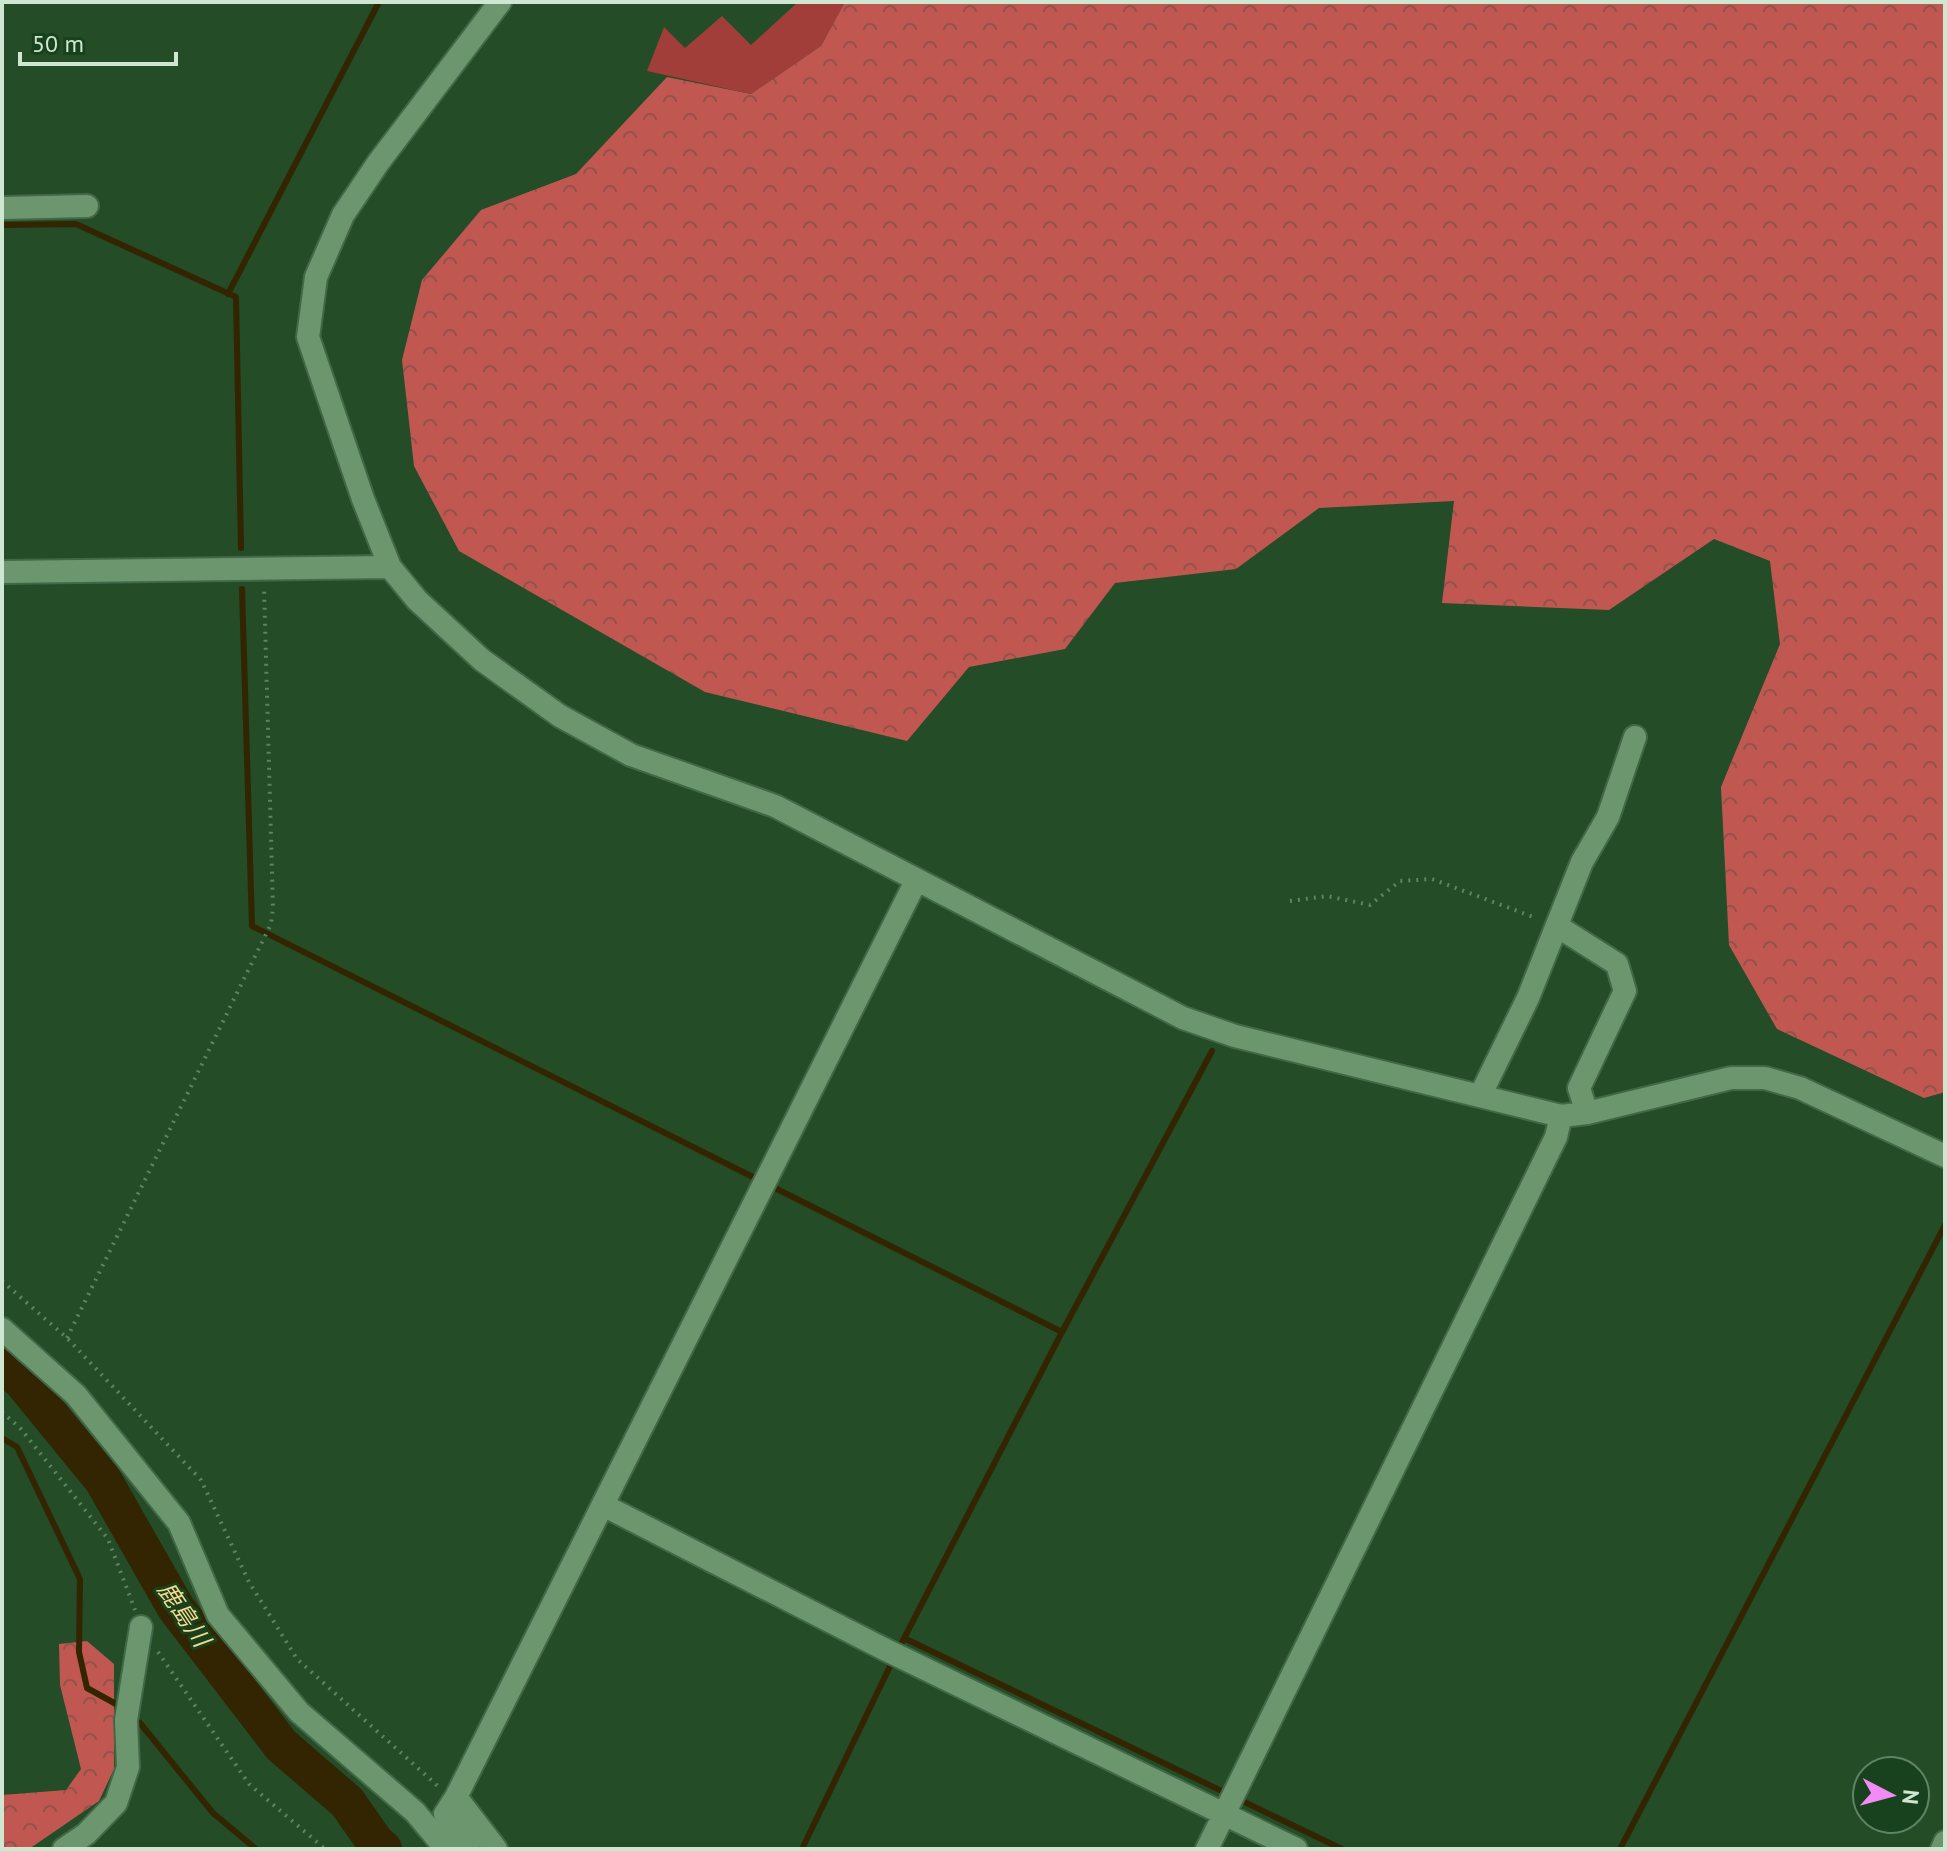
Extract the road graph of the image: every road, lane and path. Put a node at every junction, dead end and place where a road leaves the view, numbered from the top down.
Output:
1 (500, 2) edge
2 (87, 206) dead end
3 (2, 208) edge
4 (390, 567) junction
5 (264, 569) junction
6 (2, 572) edge
7 (1635, 737) dead end
8 (916, 881) junction
9 (1290, 901) dead end
10 (1557, 926) junction
11 (1480, 1096) junction
12 (1587, 1113) junction
13 (1561, 1116) junction
14 (1945, 1156) edge
15 (2, 1281) edge
16 (2, 1329) edge
17 (67, 1338) junction
18 (603, 1505) junction
19 (141, 1627) dead end
20 (456, 1797) junction
21 (1230, 1802) junction
22 (1945, 1842) edge
23 (64, 1849) edge
24 (446, 1849) edge
25 (469, 1849) edge
26 (496, 1849) edge
27 (1207, 1849) edge
28 (1296, 1849) edge
29 (1942, 1849) edge

1 - 4 street
2 - 3 street
4 - 5 street
4 - 8 street
5 - 6 street
5 - 17 path
7 - 10 street
8 - 11 street
8 - 18 street
9 - 10 path
10 - 11 street
10 - 12 street
11 - 13 street
12 - 13 street
12 - 14 street
13 - 21 street
15 - 17 path
16 - 24 street
17 - 20 path
18 - 20 street
18 - 21 street
19 - 23 street
20 - 25 street
20 - 26 street
21 - 27 street
21 - 28 street
22 - 29 street

